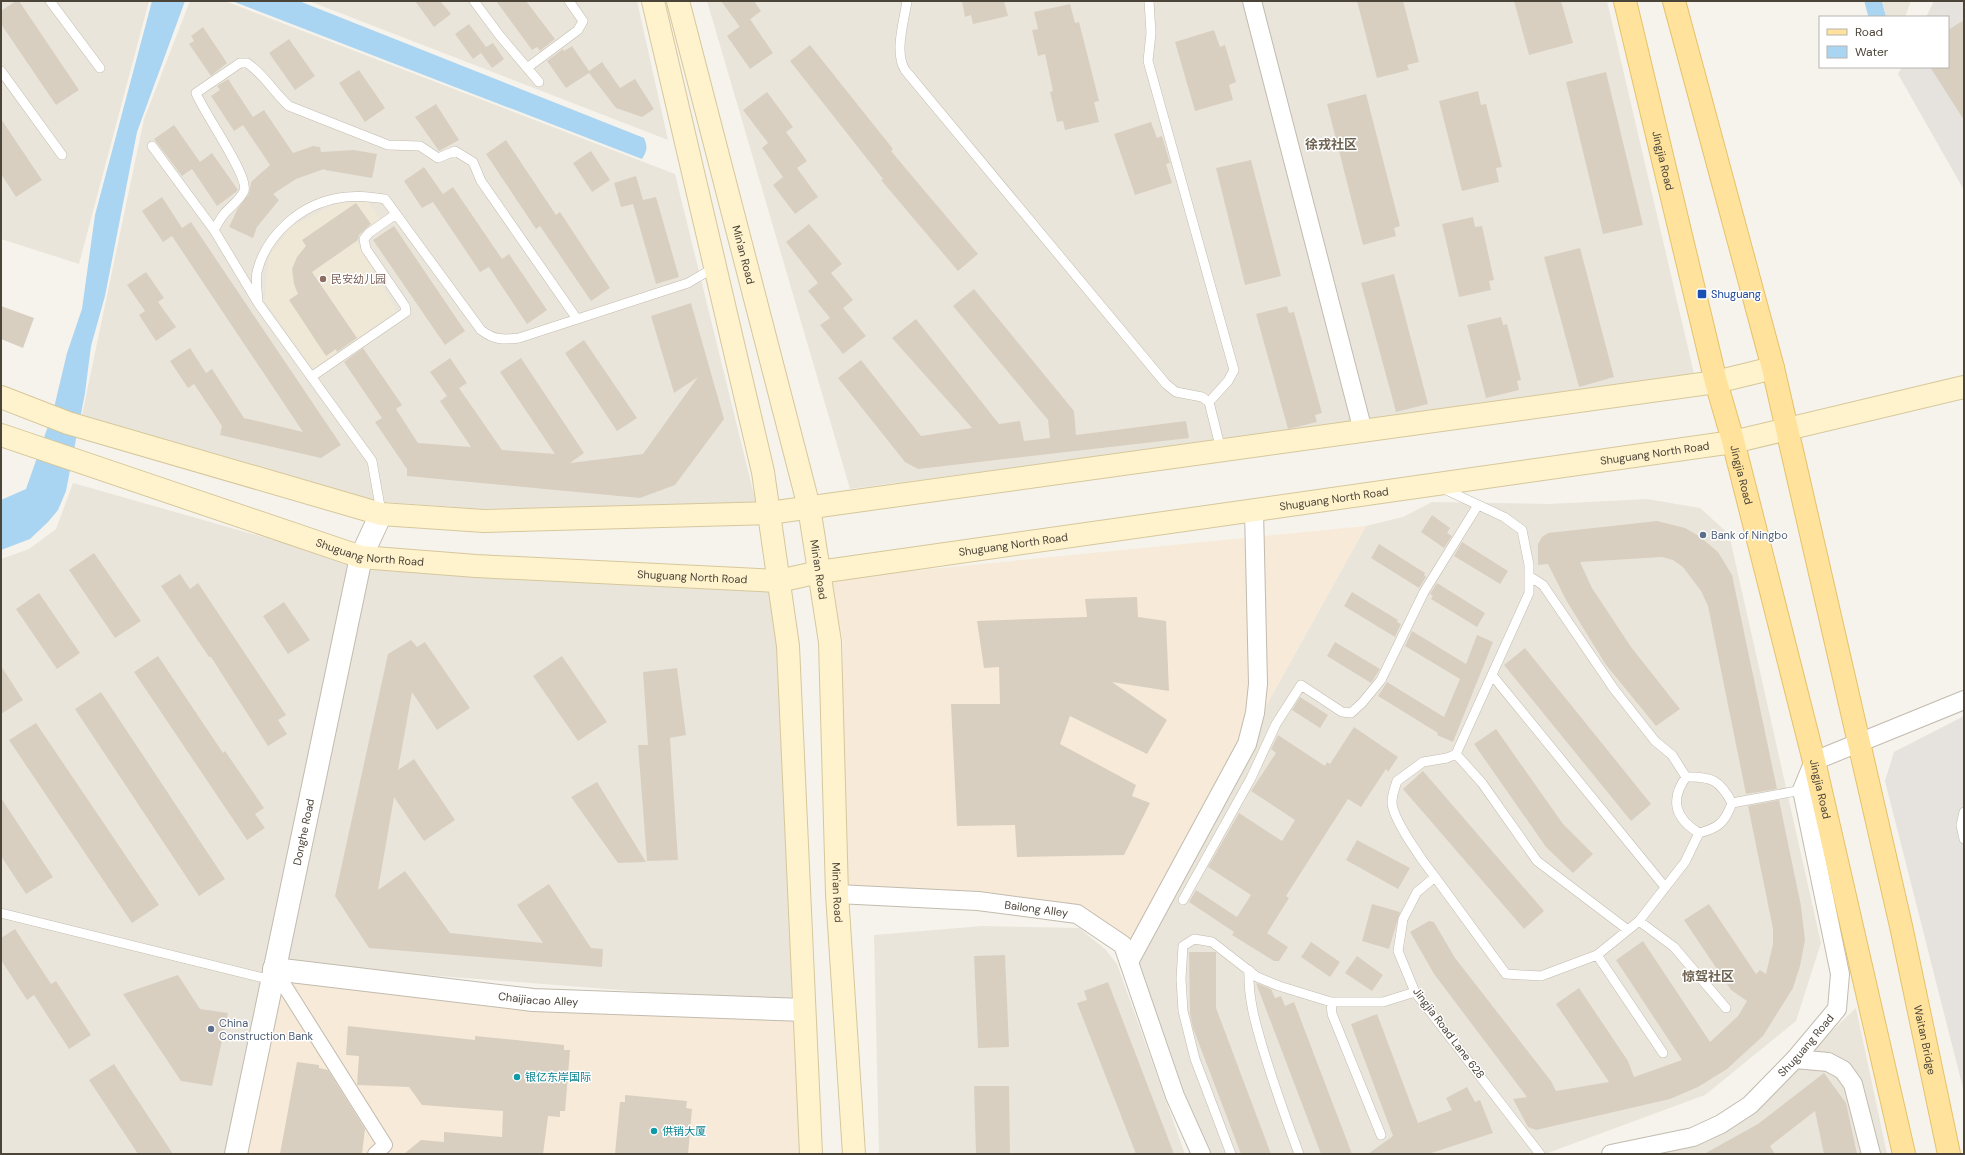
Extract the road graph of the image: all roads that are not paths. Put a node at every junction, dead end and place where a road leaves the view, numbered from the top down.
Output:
1 (50, 1) edge
2 (474, 1) edge
3 (569, 1) edge
4 (653, 1) edge
5 (678, 1) edge
6 (907, 1) edge
7 (1149, 1) edge
8 (1252, 1) edge
9 (1625, 1) edge
10 (1674, 1) edge
11 (100, 68) dead end
12 (528, 68) junction
13 (1, 71) edge
14 (539, 82) dead end
15 (152, 146) dead end
16 (62, 155) dead end
17 (396, 214) junction
18 (214, 230) junction
19 (715, 267) junction
20 (258, 303) junction
21 (578, 319) junction
22 (1773, 368) junction
23 (311, 377) junction
24 (1716, 382) junction
25 (1964, 387) edge
26 (1, 397) edge
27 (1209, 402) junction
28 (1788, 430) junction
29 (1363, 431) junction
30 (1, 435) edge
31 (1733, 442) junction
32 (1221, 450) junction
33 (1435, 484) junction
34 (1478, 504) junction
35 (809, 507) junction
36 (1254, 510) junction
37 (769, 513) junction
38 (381, 514) junction
39 (361, 557) junction
40 (820, 572) junction
41 (1529, 576) junction
42 (779, 580) junction
43 (1492, 675) junction
44 (1964, 700) edge
45 (1859, 743) junction
46 (1456, 754) junction
47 (1814, 761) junction
48 (1686, 777) junction
49 (1802, 790) junction
50 (1732, 803) junction
51 (1964, 812) edge
52 (1699, 833) junction
53 (1964, 839) edge
54 (1435, 877) junction
55 (1665, 887) junction
56 (837, 894) junction
57 (1183, 900) dead end
58 (1, 913) edge
59 (1639, 920) junction
60 (1628, 930) junction
61 (1597, 955) junction
62 (1129, 962) junction
63 (1249, 970) junction
64 (273, 974) junction
65 (1415, 992) junction
66 (1332, 1002) junction
67 (1726, 1008) dead end
68 (804, 1010) junction
69 (1663, 1053) dead end
70 (1795, 1059) junction
71 (1381, 1135) dead end
72 (236, 1154) edge
73 (375, 1154) edge
74 (811, 1154) edge
75 (854, 1154) edge
76 (1201, 1154) edge
77 (1231, 1154) edge
78 (1299, 1154) edge
79 (1540, 1154) edge
80 (1611, 1154) edge
81 (1871, 1154) edge
82 (1904, 1154) edge
83 (1949, 1154) edge

1 - 11 lane
2 - 12 lane
3 - 12 lane
4 - 19 main road
5 - 35 main road, Min'an Road
6 - 27 lane
7 - 27 lane
8 - 29 street
9 - 24 main road, Jingjia Road
10 - 22 main road
12 - 14 lane
13 - 16 lane
15 - 18 lane
17 - 20 lane
17 - 21 lane
17 - 23 lane
18 - 20 lane
18 - 21 lane
19 - 21 lane
19 - 37 main road
20 - 23 lane
22 - 24 main road
22 - 28 main road
23 - 38 lane
24 - 29 main road
24 - 31 main road, Jingjia Road
25 - 28 main road, Shuguang North Road
26 - 38 main road
27 - 32 lane
28 - 31 main road, Shuguang North Road
28 - 45 main road
29 - 32 main road
30 - 39 main road, Shuguang North Road
31 - 33 main road, Shuguang North Road
31 - 47 main road, Jingjia Road
32 - 35 main road
33 - 34 lane
33 - 36 main road, Shuguang North Road
34 - 41 lane
34 - 57 lane
35 - 37 main road
35 - 40 main road, Min'an Road
36 - 40 main road, Shuguang North Road
36 - 62 street
37 - 38 main road
37 - 42 main road
38 - 39 street, Donghe Road
39 - 42 main road, Shuguang North Road
39 - 64 street, Donghe Road
40 - 42 main road, Shuguang North Road
40 - 56 main road, Min'an Road
41 - 43 lane
41 - 48 lane
42 - 68 main road
43 - 46 lane
43 - 55 lane
44 - 45 street
45 - 47 street
45 - 83 main road, Waitan Bridge
46 - 54 lane
46 - 60 lane
47 - 49 street
47 - 82 main road, Jingjia Road
48 - 50 lane
48 - 52 lane
49 - 50 lane
49 - 70 street, Shuguang Road
50 - 52 lane
51 - 53 lane
52 - 55 lane
54 - 61 lane
54 - 65 lane, Jingjia Road Lane 628
55 - 59 lane
56 - 62 street, Bailong Alley
56 - 75 main road, Min'an Road
58 - 64 lane
59 - 60 lane
59 - 67 lane
60 - 61 lane
61 - 69 lane
62 - 76 street, Bailong Alley
63 - 66 lane
63 - 77 lane
63 - 78 lane
64 - 68 street, Chaijiacao Alley
64 - 72 street, Donghe Road
64 - 73 street
65 - 66 lane
65 - 79 lane, Jingjia Road Lane 628
66 - 71 lane
68 - 74 main road
70 - 80 street, Shuguang Road
70 - 81 street

